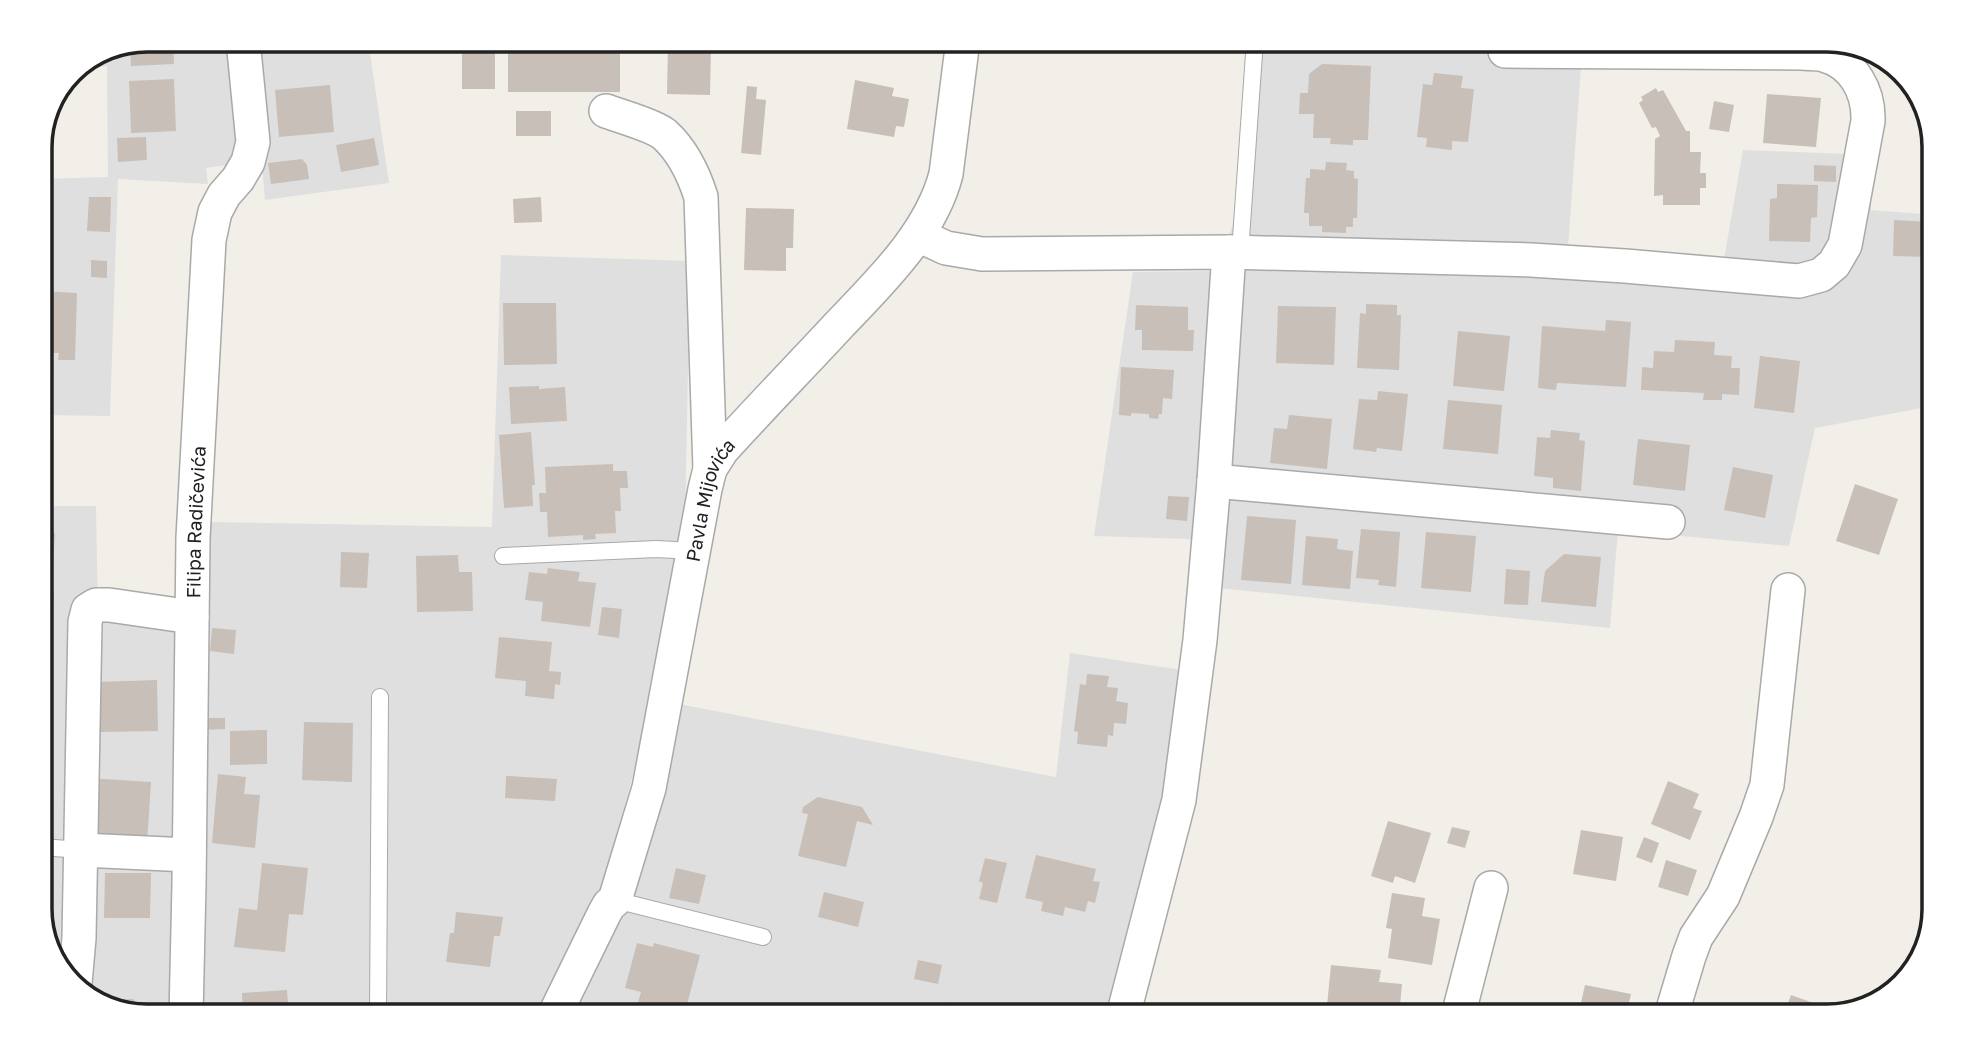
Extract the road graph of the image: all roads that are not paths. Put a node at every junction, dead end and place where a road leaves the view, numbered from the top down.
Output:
1 (244, 53) edge
2 (961, 53) edge
3 (1801, 53) edge
4 (1254, 54) dead end
5 (606, 111) dead end
6 (918, 235) junction
7 (1234, 252) junction
8 (710, 469) junction
9 (1214, 481) junction
10 (1668, 522) dead end
11 (694, 551) junction
12 (503, 556) dead end
13 (1788, 590) dead end
14 (192, 617) junction
15 (380, 697) dead end
16 (53, 848) edge
17 (81, 850) junction
18 (190, 855) junction
19 (1491, 888) dead end
20 (615, 900) junction
21 (763, 937) dead end
22 (76, 971) edge
23 (186, 1004) edge
24 (378, 1004) edge
25 (560, 1004) edge
26 (1126, 1004) edge
27 (1461, 1004) edge
28 (1675, 1004) edge

1 - 14 street, Filipa Radičevića
2 - 6 street, Pavla Mijovića
3 - 7 street
4 - 7 lane
5 - 8 street
6 - 7 street
6 - 8 street, Pavla Mijovića
7 - 9 street
8 - 11 street, Pavla Mijovića
9 - 10 street
9 - 26 street
11 - 12 lane
11 - 20 street, Pavla Mijovića
13 - 28 street
14 - 17 street
14 - 18 street, Filipa Radičevića
15 - 24 lane
16 - 17 lane
17 - 18 street
17 - 22 street
18 - 23 street, Filipa Radičevića
19 - 27 street
20 - 21 lane
20 - 25 street, Pavla Mijovića

